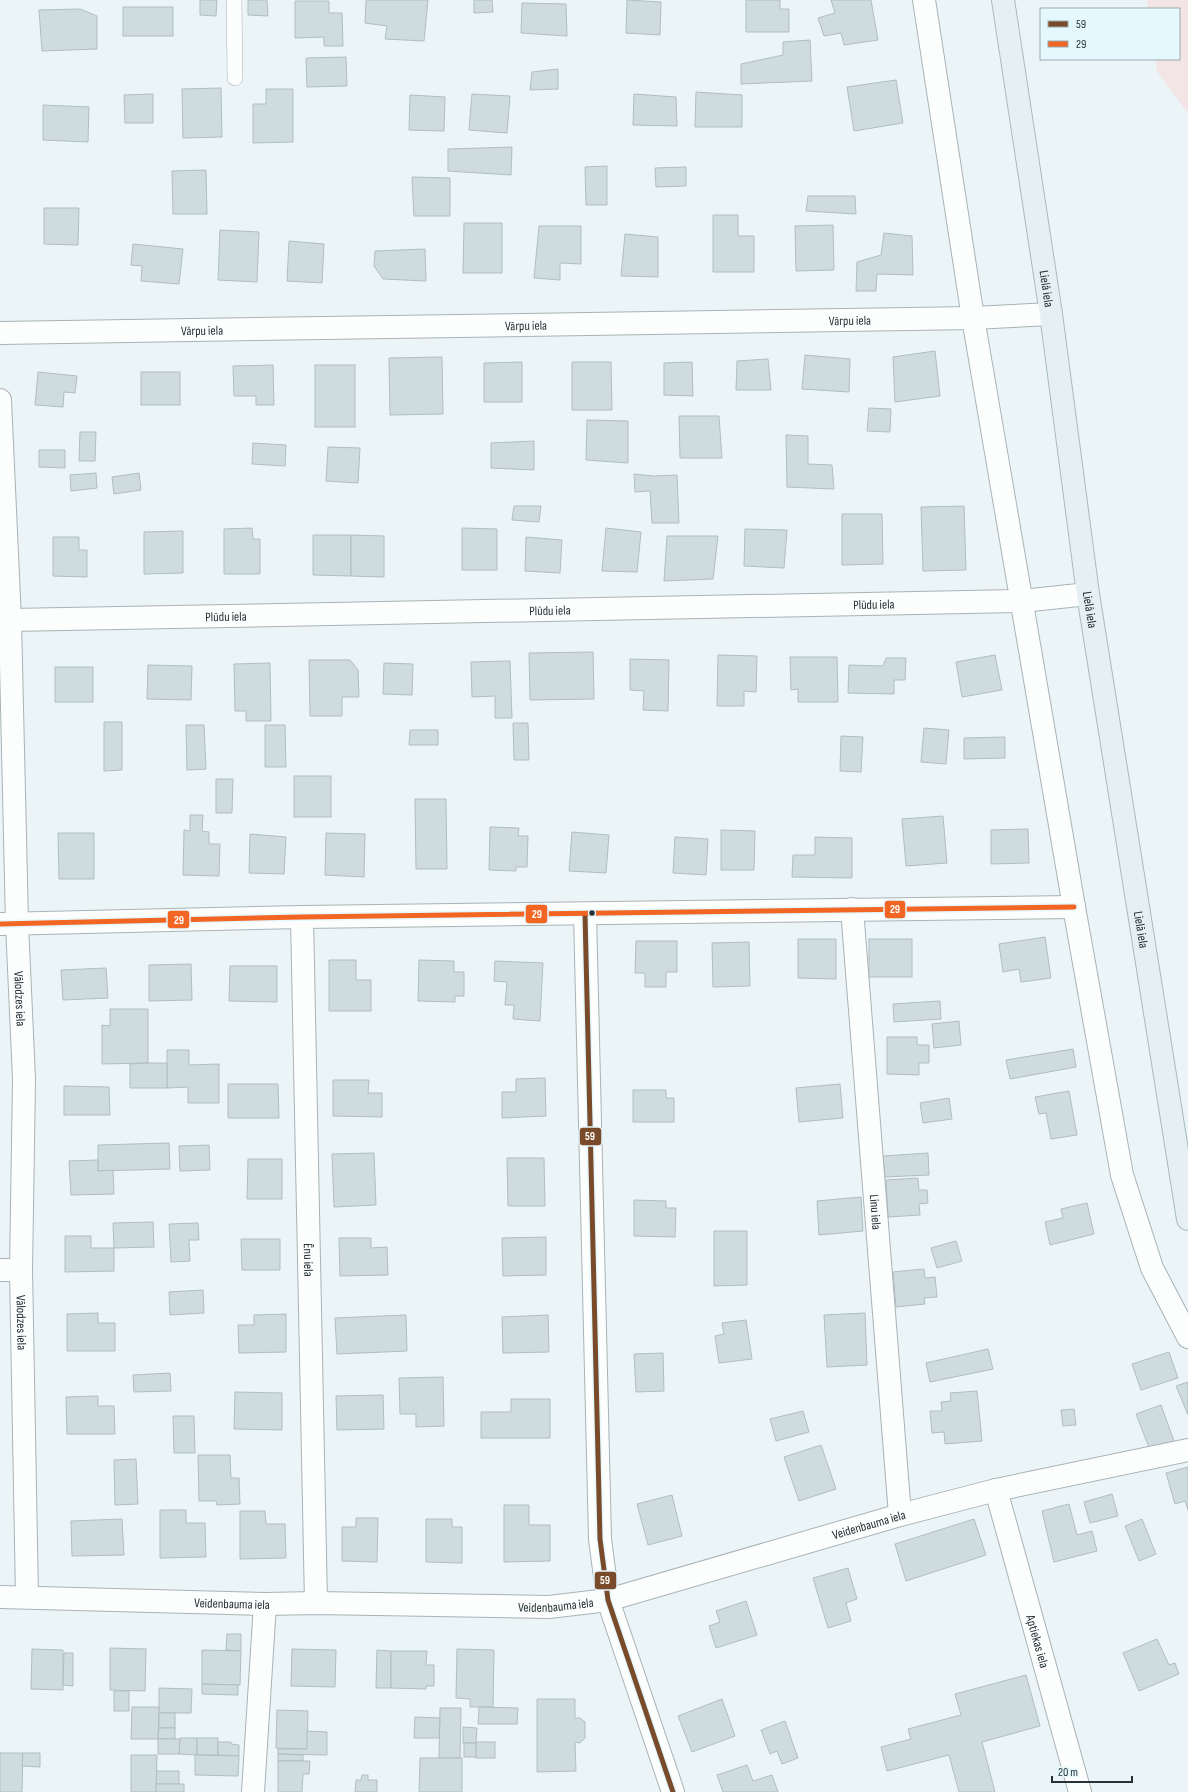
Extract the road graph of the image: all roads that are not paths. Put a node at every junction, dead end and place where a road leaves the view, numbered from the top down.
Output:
1 (234, 0) edge
2 (924, 0) edge
3 (1003, 0) edge
4 (235, 78) dead end
5 (1051, 314) junction
6 (973, 318) junction
7 (0, 333) edge
8 (0, 400) edge
9 (1088, 594) junction
10 (1022, 601) junction
11 (10, 620) junction
12 (1074, 906) junction
13 (852, 909) junction
14 (586, 914) junction
15 (302, 917) junction
16 (9, 924) edge
17 (1188, 1219) edge
18 (10, 1270) edge
19 (1188, 1337) edge
20 (1188, 1450) edge
21 (996, 1490) junction
22 (900, 1515) junction
23 (0, 1597) edge
24 (27, 1597) junction
25 (608, 1600) junction
26 (316, 1603) junction
27 (265, 1604) junction
28 (253, 1792) edge
29 (673, 1792) edge
30 (1080, 1792) edge

1 - 4 lane
2 - 6 street
3 - 5 main road, Lielā iela
5 - 6 street, Vārpu iela
5 - 9 main road, Lielā iela
6 - 7 street, Vārpu iela
6 - 10 street
8 - 11 street, Vālodzes iela
9 - 10 street, Plūdu iela
9 - 17 main road, Lielā iela
10 - 11 street, Plūdu iela
10 - 12 street
11 - 16 street, Vālodzes iela
12 - 13 street
12 - 19 street
13 - 14 street
13 - 22 street, Linu iela
14 - 15 street
14 - 25 street
15 - 16 street
15 - 26 street, Ēnu iela
16 - 18 street, Vālodzes iela
18 - 24 street, Vālodzes iela
20 - 21 street, Veidenbauma iela
21 - 22 street, Veidenbauma iela
21 - 30 street, Aptiekas iela
22 - 25 street, Veidenbauma iela
23 - 24 street, Veidenbauma iela
24 - 27 street, Veidenbauma iela
25 - 26 street, Veidenbauma iela
25 - 29 street
26 - 27 street, Veidenbauma iela
27 - 28 street

